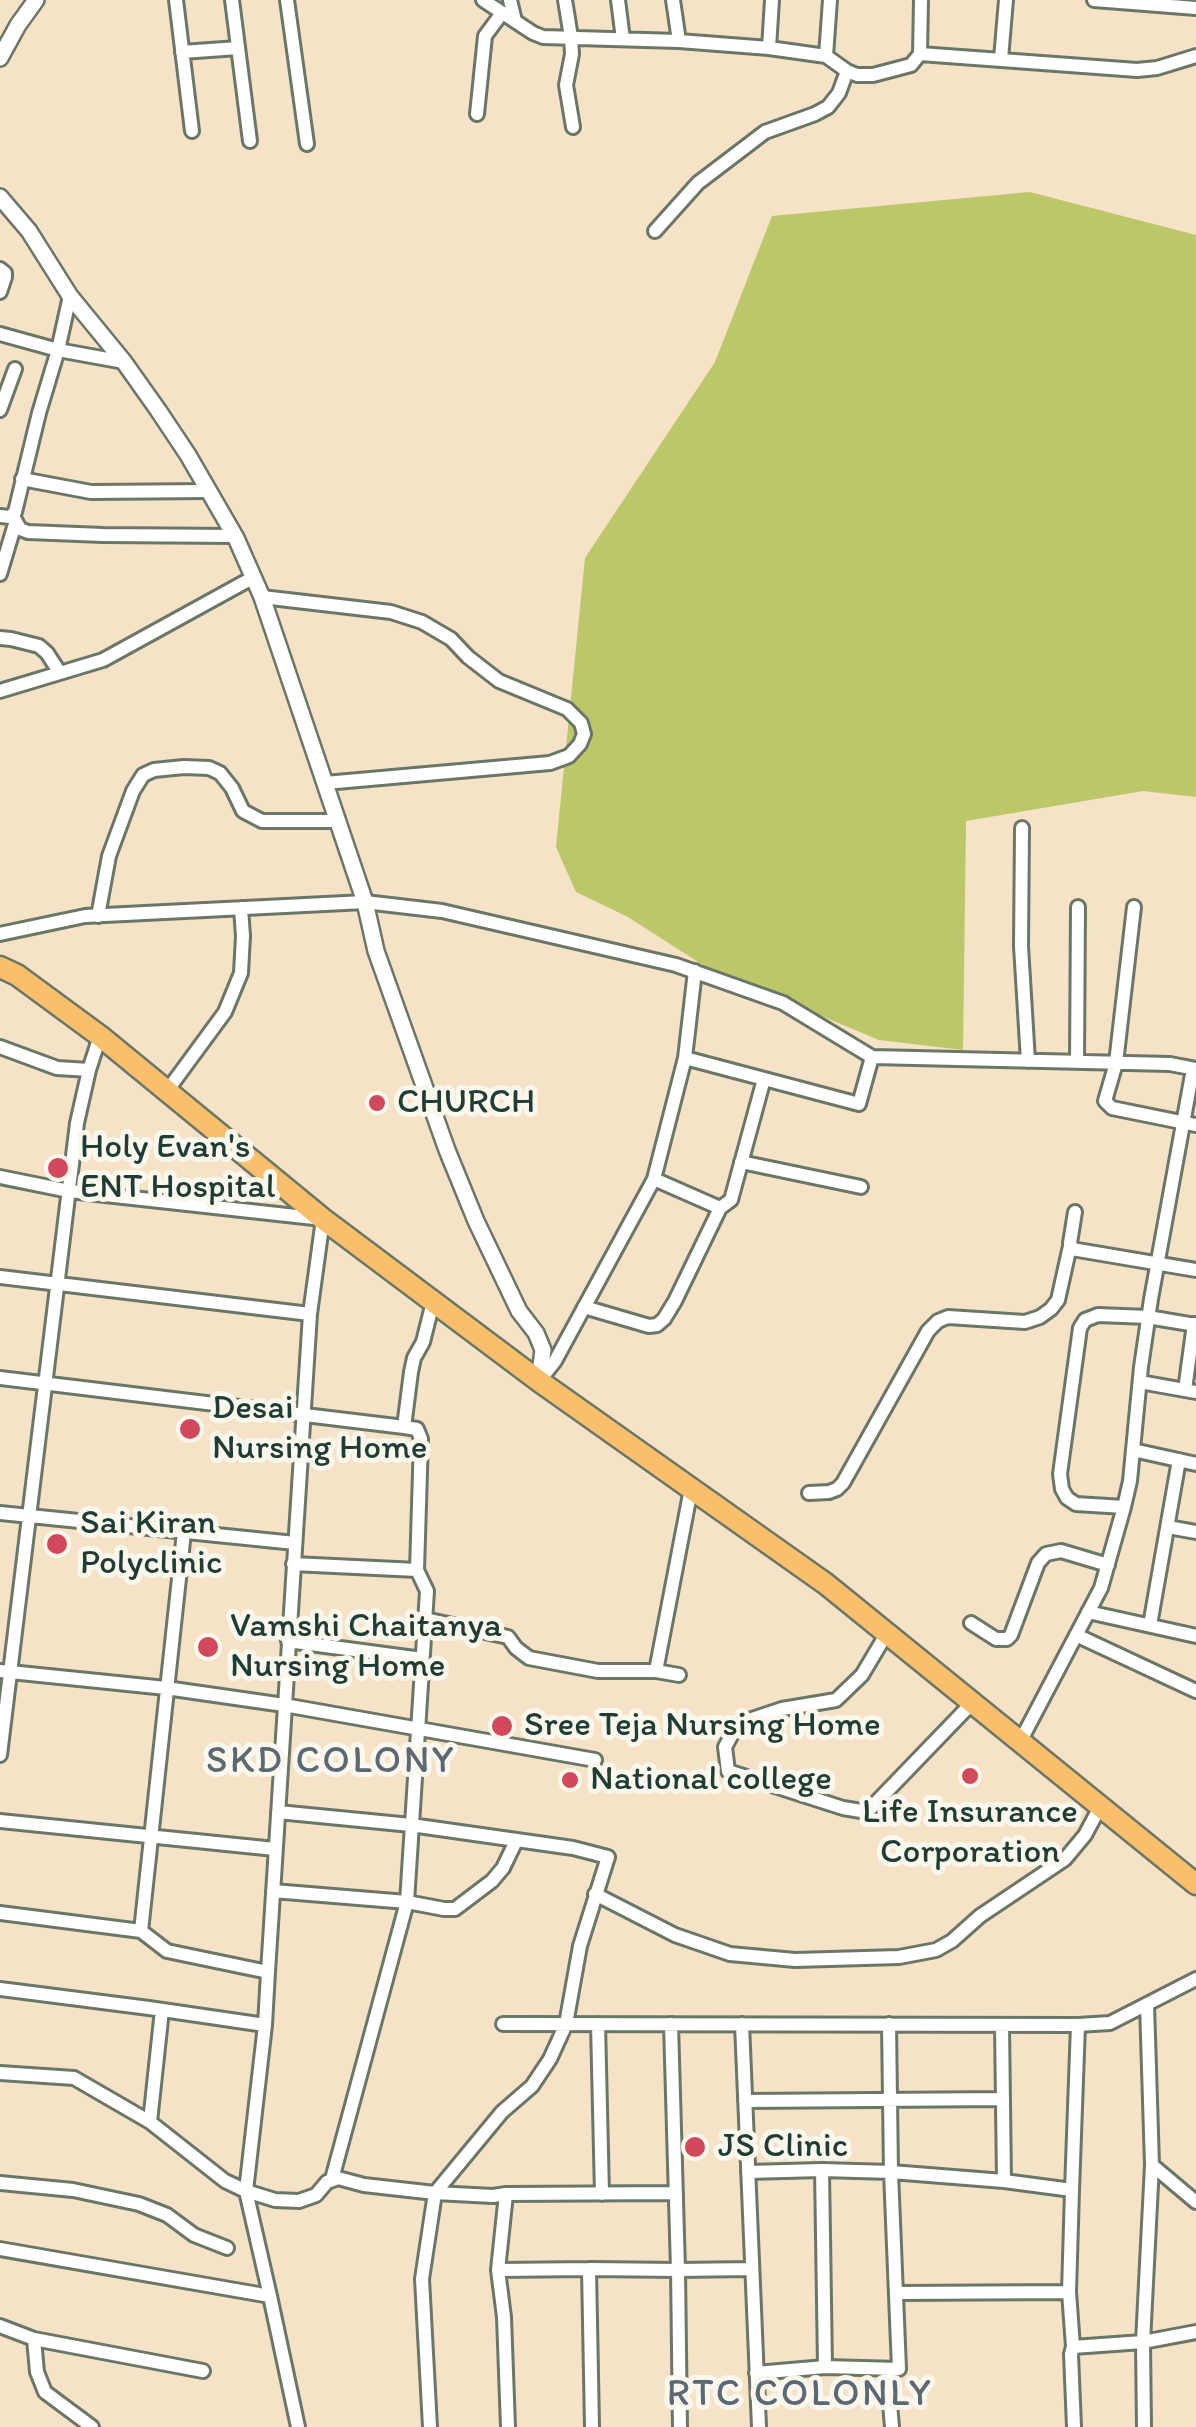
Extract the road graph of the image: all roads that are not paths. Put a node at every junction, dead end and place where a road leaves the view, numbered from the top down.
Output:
1 (36, 0) edge
2 (176, 0) edge
3 (232, 0) edge
4 (287, 0) edge
5 (483, 0) edge
6 (564, 0) edge
7 (618, 0) edge
8 (673, 0) edge
9 (772, 0) edge
10 (830, 0) edge
11 (921, 0) edge
12 (1006, 0) edge
13 (1094, 0) edge
14 (1165, 3) edge
15 (1196, 8) edge
16 (509, 11) edge
17 (571, 37) junction
18 (624, 39) junction
19 (678, 41) junction
20 (238, 48) junction
21 (769, 48) junction
22 (182, 52) junction
23 (920, 54) junction
24 (826, 56) junction
25 (1196, 56) edge
26 (0, 58) edge
27 (1001, 58) junction
28 (847, 71) junction
29 (477, 114) dead end
30 (572, 127) dead end
31 (192, 131) dead end
32 (250, 141) dead end
33 (307, 144) dead end
34 (0, 197) edge
35 (656, 231) dead end
36 (0, 269) edge
37 (0, 292) edge
38 (70, 296) junction
39 (0, 334) edge
40 (58, 350) junction
41 (124, 362) junction
42 (15, 369) dead end
43 (3, 395) edge
44 (0, 410) edge
45 (22, 479) junction
46 (209, 491) junction
47 (9, 519) edge
48 (235, 536) junction
49 (0, 574) edge
50 (254, 577) junction
51 (262, 598) junction
52 (0, 638) edge
53 (60, 674) junction
54 (0, 691) edge
55 (325, 783) junction
56 (338, 821) junction
57 (1022, 828) dead end
58 (366, 902) junction
59 (1078, 907) dead end
60 (1134, 907) dead end
61 (240, 908) junction
62 (98, 916) junction
63 (0, 934) edge
64 (0, 967) edge
65 (695, 971) junction
66 (100, 1036) junction
67 (0, 1047) edge
68 (872, 1057) junction
69 (685, 1058) junction
70 (1028, 1060) junction
71 (1077, 1062) junction
72 (1116, 1062) junction
73 (1195, 1069) edge
74 (89, 1070) junction
75 (764, 1079) junction
76 (166, 1091) junction
77 (1191, 1124) edge
78 (741, 1162) junction
79 (0, 1177) edge
80 (654, 1178) junction
81 (861, 1187) dead end
82 (69, 1191) junction
83 (720, 1208) junction
84 (1076, 1212) dead end
85 (323, 1220) junction
86 (1070, 1246) junction
87 (1158, 1262) junction
88 (1196, 1270) edge
89 (0, 1277) edge
90 (58, 1283) junction
91 (433, 1302) junction
92 (584, 1307) junction
93 (310, 1314) junction
94 (1148, 1317) junction
95 (1195, 1324) edge
96 (0, 1378) edge
97 (539, 1381) junction
98 (46, 1382) junction
99 (1140, 1382) junction
100 (1190, 1391) edge
101 (304, 1414) junction
102 (404, 1428) junction
103 (1133, 1450) junction
104 (1179, 1460) junction
105 (1196, 1464) edge
106 (692, 1489) junction
107 (809, 1493) dead end
108 (1124, 1507) junction
109 (0, 1513) edge
110 (29, 1516) junction
111 (1168, 1527) junction
112 (184, 1532) junction
113 (1196, 1532) edge
114 (294, 1543) junction
115 (293, 1564) junction
116 (1108, 1564) junction
117 (417, 1570) junction
118 (1088, 1612) junction
119 (425, 1620) junction
120 (971, 1622) dead end
121 (1150, 1625) junction
122 (887, 1632) junction
123 (1076, 1635) junction
124 (1196, 1636) edge
125 (288, 1641) junction
126 (422, 1659) junction
127 (656, 1670) junction
128 (5, 1671) edge
129 (679, 1675) dead end
130 (166, 1688) junction
131 (1196, 1692) edge
132 (973, 1702) junction
133 (284, 1704) junction
134 (417, 1728) junction
135 (1021, 1740) junction
136 (0, 1755) edge
137 (594, 1760) dead end
138 (1100, 1807) junction
139 (278, 1812) junction
140 (0, 1821) edge
141 (412, 1825) junction
142 (151, 1836) junction
143 (516, 1841) junction
144 (276, 1848) junction
145 (1196, 1884) edge
146 (273, 1891) junction
147 (595, 1894) junction
148 (407, 1902) junction
149 (0, 1914) edge
150 (141, 1931) junction
151 (268, 1972) junction
152 (1196, 1979) edge
153 (0, 1990) edge
154 (1147, 2004) junction
155 (162, 2010) junction
156 (503, 2024) dead end
157 (566, 2024) junction
158 (598, 2024) junction
159 (671, 2024) junction
160 (742, 2024) junction
161 (890, 2024) junction
162 (1002, 2025) junction
163 (1078, 2025) junction
164 (265, 2026) junction
165 (0, 2072) edge
166 (1003, 2099) junction
167 (890, 2101) junction
168 (745, 2102) junction
169 (150, 2122) junction
170 (1152, 2166) junction
171 (822, 2170) junction
172 (748, 2172) junction
173 (890, 2172) junction
174 (332, 2179) junction
175 (1004, 2181) junction
176 (0, 2183) edge
177 (1072, 2190) junction
178 (246, 2191) junction
179 (435, 2193) junction
180 (676, 2193) junction
181 (506, 2194) junction
182 (602, 2194) junction
183 (1196, 2202) edge
184 (227, 2248) dead end
185 (0, 2249) edge
186 (589, 2268) junction
187 (752, 2268) junction
188 (498, 2270) junction
189 (678, 2270) junction
190 (1069, 2292) junction
191 (896, 2293) junction
192 (270, 2296) junction
193 (0, 2326) edge
194 (1196, 2332) edge
195 (34, 2339) junction
196 (1143, 2342) junction
197 (1073, 2347) junction
198 (825, 2367) junction
199 (887, 2369) junction
200 (203, 2371) dead end
201 (756, 2373) junction
202 (92, 2427) edge
203 (298, 2427) edge
204 (430, 2427) edge
205 (508, 2427) edge
206 (592, 2427) edge
207 (680, 2427) edge
208 (759, 2427) edge
209 (892, 2427) edge
210 (1074, 2427) edge
211 (1144, 2427) edge

1 - 26 street
2 - 22 street
3 - 20 street
4 - 33 street
5 - 16 street
6 - 17 street
7 - 18 street
8 - 19 street
9 - 21 street
10 - 24 street
11 - 23 street
12 - 27 street
13 - 14 street
14 - 15 street
16 - 17 street
16 - 29 street
17 - 18 street
17 - 30 street
18 - 19 street
19 - 21 street
20 - 22 street
20 - 32 street
21 - 24 street
22 - 31 street
23 - 27 street
23 - 28 street
24 - 28 street
25 - 27 street
28 - 35 street
34 - 38 street
36 - 37 street
38 - 40 street
38 - 41 street
39 - 40 street
40 - 41 street
40 - 45 street
41 - 46 street
42 - 43 street
43 - 44 street
45 - 46 street
45 - 47 street
46 - 48 street
47 - 48 street
47 - 49 street
48 - 50 street
50 - 51 street
50 - 53 street
51 - 55 street
51 - 55 street
52 - 53 street
53 - 54 street
55 - 56 street
56 - 58 street
56 - 62 street
57 - 70 street
58 - 61 street
58 - 65 street
58 - 97 street
59 - 71 street
60 - 72 street
61 - 62 street
61 - 76 street
62 - 63 street
64 - 66 main road
65 - 68 street
65 - 69 street
66 - 74 street
66 - 76 main road
67 - 74 street
68 - 70 street
68 - 75 street
69 - 75 street
69 - 80 street
70 - 71 street
71 - 72 street
72 - 73 street
72 - 77 street
73 - 77 street
74 - 82 street
75 - 78 street
76 - 85 main road
77 - 87 street
78 - 81 street
78 - 83 street
79 - 82 street
80 - 83 street
80 - 92 street
82 - 85 street
82 - 90 street
83 - 92 street
84 - 86 street
85 - 91 main road
85 - 93 street
86 - 87 street
86 - 107 street
87 - 88 street
87 - 94 street
89 - 90 street
90 - 93 street
90 - 98 street
91 - 97 main road
91 - 102 street
92 - 97 street
93 - 101 street
94 - 95 street
94 - 99 street
94 - 108 street
95 - 100 street
96 - 98 street
97 - 106 main road
98 - 101 street
98 - 110 street
99 - 100 street
99 - 103 street
101 - 102 street
101 - 114 street
102 - 117 street
103 - 104 street
103 - 108 street
104 - 105 street
104 - 111 street
106 - 122 main road
106 - 127 street
108 - 116 street
109 - 110 street
110 - 112 street
110 - 128 street
111 - 113 street
111 - 121 street
112 - 114 street
112 - 130 street
114 - 115 street
115 - 117 street
115 - 125 street
116 - 118 street
116 - 120 street
117 - 119 street
118 - 121 street
118 - 123 street
119 - 126 street
119 - 127 street
121 - 124 street
122 - 132 main road
122 - 132 street
123 - 131 street
123 - 135 street
125 - 126 street
125 - 133 street
126 - 134 street
127 - 129 street
128 - 130 street
128 - 136 street
130 - 133 street
130 - 142 street
132 - 135 main road
133 - 134 street
133 - 139 street
134 - 137 street
134 - 141 street
135 - 138 main road
138 - 145 main road
138 - 147 street
139 - 141 street
139 - 144 street
140 - 142 street
141 - 143 street
141 - 148 street
142 - 144 street
142 - 150 street
143 - 147 street
143 - 148 street
144 - 146 street
146 - 148 street
146 - 151 street
147 - 157 street
148 - 174 street
149 - 150 street
150 - 151 street
151 - 164 street
152 - 154 street
153 - 155 street
154 - 163 street
154 - 170 street
155 - 164 street
155 - 169 street
156 - 157 street
157 - 158 street
157 - 179 street
158 - 159 street
158 - 182 street
159 - 160 street
159 - 180 street
160 - 161 street
160 - 168 street
161 - 162 street
161 - 167 street
162 - 163 street
162 - 166 street
163 - 177 street
164 - 178 street
165 - 169 street
166 - 167 street
166 - 175 street
167 - 168 street
167 - 173 street
168 - 172 street
169 - 178 street
170 - 183 street
170 - 196 street
171 - 172 street
171 - 173 street
171 - 198 street
172 - 187 street
173 - 175 street
173 - 191 street
174 - 178 street
174 - 179 street
175 - 177 street
176 - 184 street
177 - 190 street
178 - 192 street
179 - 181 street
179 - 204 street
180 - 182 street
180 - 189 street
181 - 182 street
181 - 188 street
185 - 192 street
186 - 188 street
186 - 189 street
186 - 206 street
187 - 189 street
187 - 201 street
188 - 205 street
189 - 207 street
190 - 191 street
190 - 197 street
191 - 199 street
192 - 203 street
193 - 195 street
194 - 196 street
195 - 200 street
195 - 202 street
196 - 197 street
196 - 211 street
197 - 210 street
198 - 199 street
198 - 201 street
199 - 209 street
201 - 208 street

